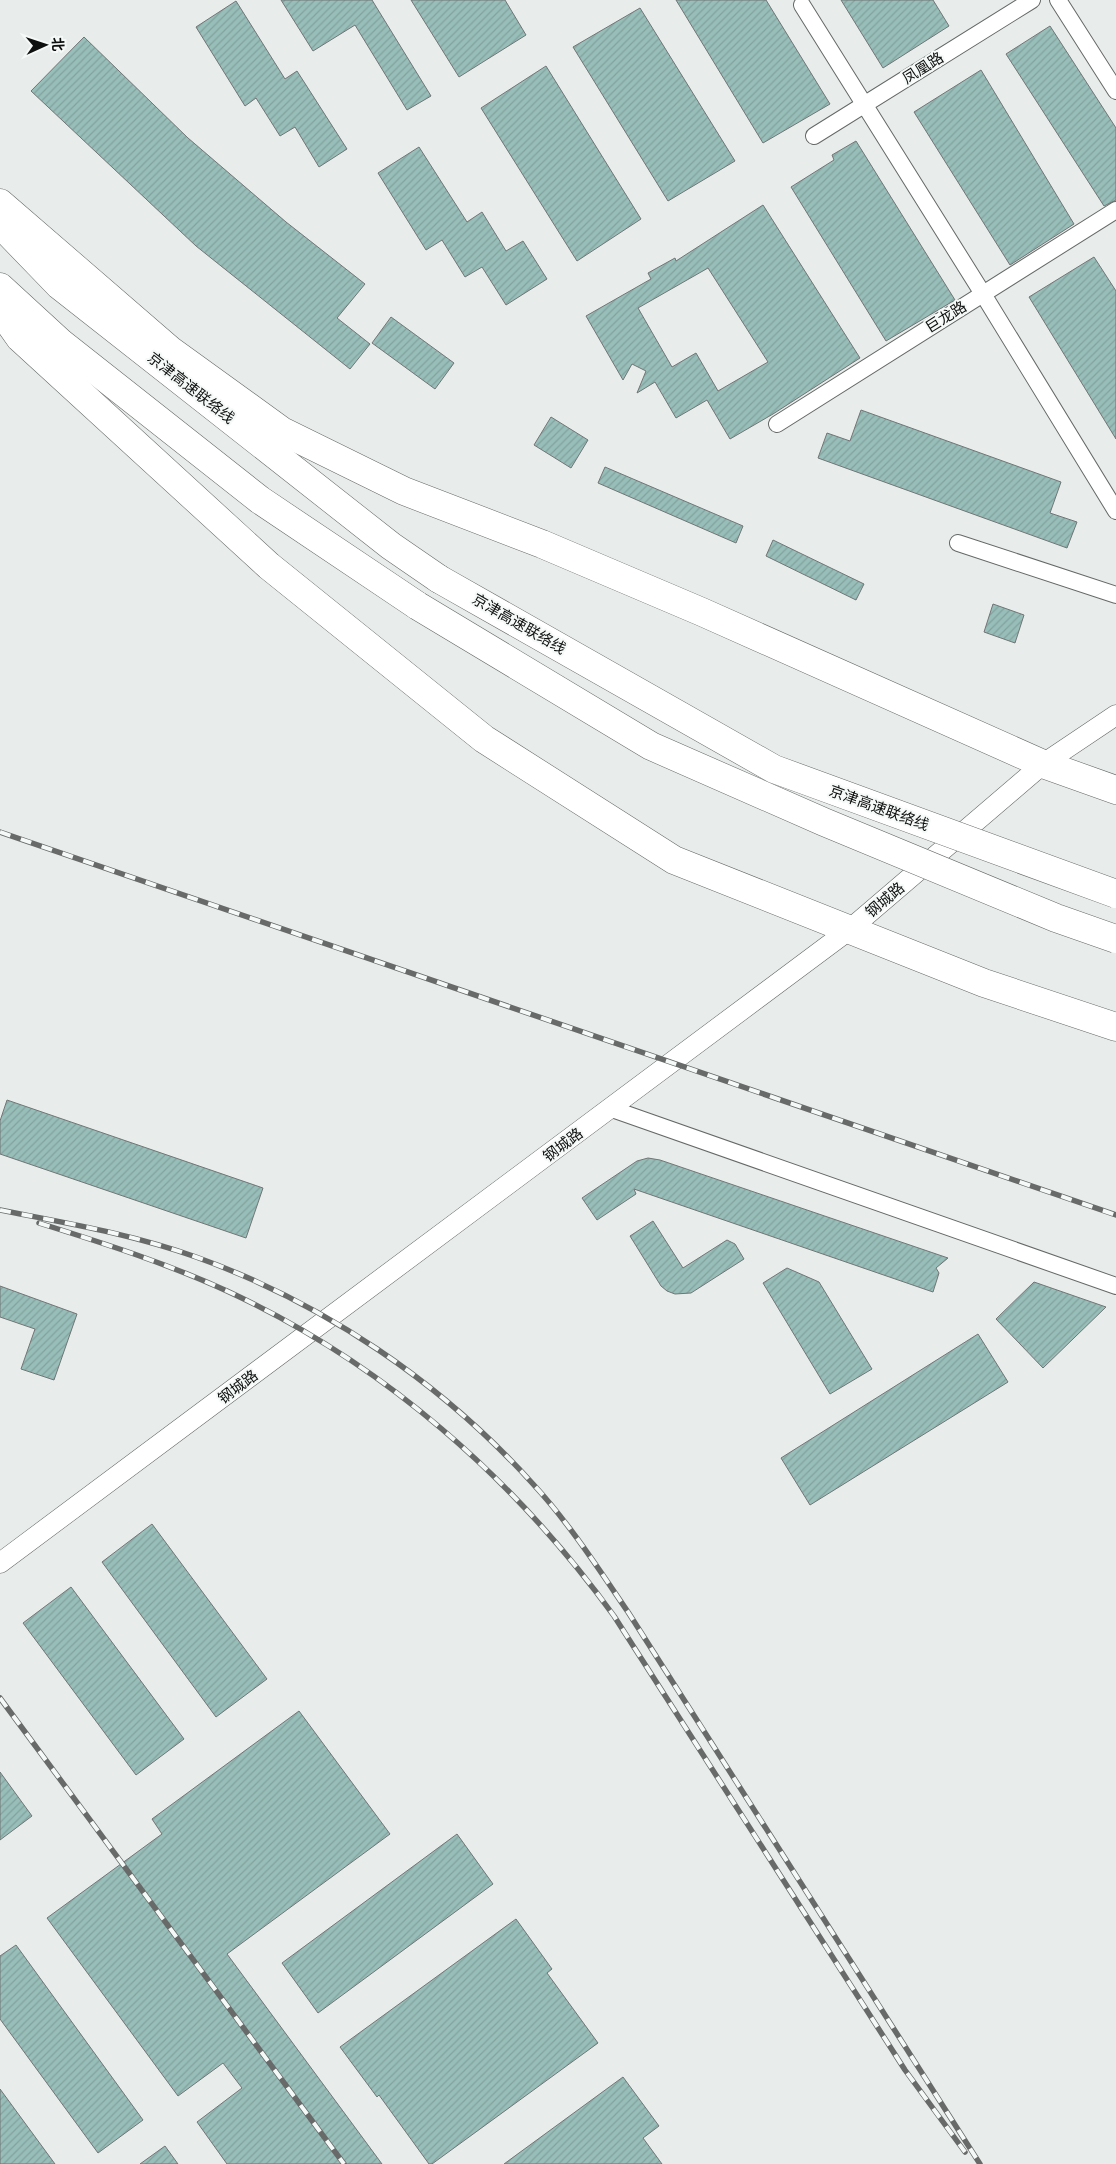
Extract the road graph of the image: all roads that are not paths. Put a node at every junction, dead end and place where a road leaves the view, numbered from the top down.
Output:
1 (1032, 0) edge
2 (1058, 0) edge
3 (802, 5) dead end
4 (1116, 91) edge
5 (864, 104) junction
6 (814, 136) dead end
7 (0, 203) edge
8 (1116, 210) edge
9 (0, 224) edge
10 (0, 287) edge
11 (983, 294) junction
12 (0, 310) edge
13 (777, 424) dead end
14 (1116, 511) edge
15 (958, 543) dead end
16 (1116, 596) edge
17 (1116, 715) edge
18 (1043, 764) junction
19 (1116, 790) edge
20 (1116, 894) edge
21 (849, 930) junction
22 (1116, 939) edge
23 (1116, 1027) edge
24 (612, 1109) junction
25 (1116, 1286) edge
26 (0, 1563) edge

1 - 5 street, 凤凰路
2 - 4 street
3 - 5 street
5 - 6 street, 凤凰路
5 - 11 street
7 - 18 highway
8 - 11 street, 巨龙路
9 - 20 highway, 京津高速联络线, bridge
10 - 22 highway, 京津高速联络线, bridge
11 - 13 street, 巨龙路
11 - 14 street
12 - 21 highway
15 - 16 street
17 - 18 street, 钢城路
18 - 19 highway
18 - 21 street, 钢城路
21 - 23 highway
21 - 24 street, 钢城路
24 - 25 street
24 - 26 street, 钢城路

